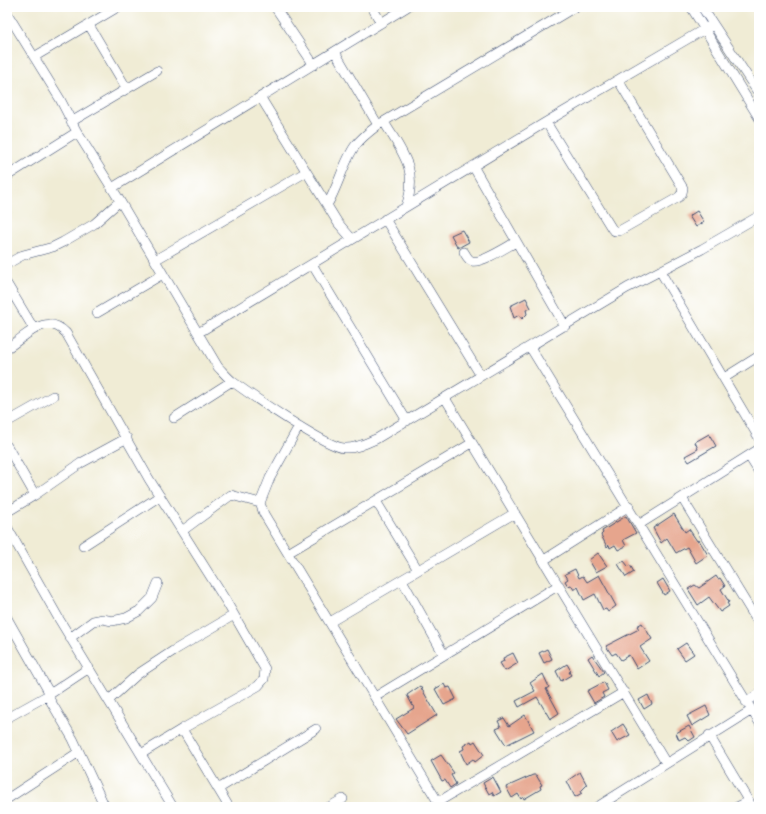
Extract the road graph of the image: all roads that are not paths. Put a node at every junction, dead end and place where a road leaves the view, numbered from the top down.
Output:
1 (117, 7) edge
2 (275, 7) edge
3 (372, 7) edge
4 (407, 7) edge
5 (574, 7) edge
6 (691, 7) edge
7 (702, 7) edge
8 (7, 13) edge
9 (381, 23) junction
10 (713, 24) junction
11 (88, 25) junction
12 (704, 29) junction
13 (335, 52) junction
14 (34, 57) junction
15 (314, 65) junction
16 (157, 71) dead end
17 (618, 80) junction
18 (127, 89) junction
19 (759, 94) edge
20 (261, 98) junction
21 (759, 118) edge
22 (71, 122) junction
23 (546, 122) junction
24 (381, 124) junction
25 (77, 132) junction
26 (473, 166) junction
27 (306, 172) junction
28 (7, 176) edge
29 (112, 188) junction
30 (120, 201) junction
31 (327, 205) junction
32 (406, 206) junction
33 (759, 216) edge
34 (385, 220) junction
35 (352, 240) junction
36 (516, 242) junction
37 (464, 252) dead end
38 (155, 260) junction
39 (7, 264) edge
40 (312, 264) junction
41 (660, 271) junction
42 (163, 274) junction
43 (7, 284) edge
44 (97, 313) dead end
45 (565, 326) junction
46 (34, 329) junction
47 (198, 333) junction
48 (530, 347) junction
49 (7, 348) edge
50 (759, 356) edge
51 (481, 376) junction
52 (724, 378) junction
53 (232, 381) junction
54 (53, 396) dead end
55 (446, 398) junction
56 (174, 418) dead end
57 (407, 421) junction
58 (7, 422) edge
59 (299, 426) junction
60 (127, 438) junction
61 (759, 438) edge
62 (472, 443) junction
63 (7, 446) edge
64 (759, 449) edge
65 (749, 456) junction
66 (759, 472) edge
67 (35, 495) junction
68 (160, 496) junction
69 (682, 498) junction
70 (376, 501) junction
71 (260, 503) junction
72 (629, 506) junction
73 (7, 512) edge
74 (515, 513) junction
75 (640, 524) junction
76 (7, 527) edge
77 (182, 531) junction
78 (83, 546) dead end
79 (288, 553) junction
80 (544, 560) junction
81 (418, 570) junction
82 (402, 580) junction
83 (158, 583) dead end
84 (560, 585) junction
85 (234, 615) junction
86 (7, 618) edge
87 (330, 622) junction
88 (759, 624) edge
89 (11, 635) edge
90 (70, 638) junction
91 (444, 655) junction
92 (89, 668) junction
93 (624, 692) junction
94 (759, 694) edge
95 (48, 695) junction
96 (375, 697) junction
97 (108, 700) junction
98 (746, 702) junction
99 (752, 710) junction
100 (7, 718) edge
101 (759, 722) edge
102 (182, 729) junction
103 (316, 729) dead end
104 (709, 735) junction
105 (79, 752) junction
106 (141, 754) junction
107 (666, 763) junction
108 (218, 790) junction
109 (7, 799) edge
110 (342, 799) dead end
111 (440, 804) edge
112 (751, 804) edge
113 (105, 807) edge
114 (173, 807) edge
115 (229, 807) edge
116 (329, 807) edge
117 (596, 807) edge
118 (737, 807) edge

1 - 11 street
2 - 15 street
3 - 9 street
4 - 9 street
5 - 24 street
6 - 12 street
7 - 10 street
8 - 14 street
9 - 13 street
10 - 12 street
10 - 19 street
11 - 14 street
11 - 18 street
12 - 17 street
12 - 21 street
13 - 15 street
13 - 24 street
14 - 22 street
15 - 20 street
16 - 18 street
17 - 23 street
17 - 23 street
18 - 22 street
20 - 27 street
20 - 29 street
22 - 25 street
23 - 26 street
24 - 31 street
24 - 32 street
25 - 28 street
25 - 29 street
26 - 32 street
26 - 36 street
27 - 31 street
27 - 38 street
29 - 30 street
30 - 38 street
30 - 39 street
31 - 35 street
32 - 34 street
33 - 41 street
34 - 35 street
34 - 51 street
35 - 40 street
36 - 37 street
36 - 45 street
38 - 42 street
40 - 47 street
40 - 57 street
41 - 45 street
41 - 52 street
42 - 44 street
42 - 47 street
43 - 46 street
45 - 48 street
46 - 49 street
46 - 60 street
47 - 53 street
48 - 51 street
48 - 72 street
50 - 52 street
51 - 55 street
52 - 61 street
53 - 56 street
53 - 59 street
54 - 58 street
55 - 57 street
55 - 62 street
57 - 59 street
59 - 71 street
60 - 67 street
60 - 68 street
62 - 70 street
62 - 74 street
63 - 67 street
64 - 65 street
65 - 66 street
65 - 69 street
67 - 73 street
68 - 77 street
68 - 78 street
69 - 75 street
69 - 88 street
70 - 79 street
70 - 81 street
71 - 77 street
71 - 79 street
72 - 75 street
72 - 80 street
74 - 80 street
74 - 81 street
75 - 98 street
76 - 90 street
77 - 85 street
79 - 87 street
80 - 84 street
81 - 82 street
82 - 87 street
82 - 91 street
83 - 90 street
84 - 91 street
84 - 93 street
85 - 97 street
85 - 102 street
86 - 89 street
87 - 96 street
89 - 95 street
90 - 92 street
91 - 96 street
92 - 95 street
92 - 97 street
93 - 107 street
93 - 111 street
94 - 98 street
95 - 100 street
95 - 105 street
96 - 111 street
97 - 106 street
98 - 99 street
99 - 101 street
99 - 104 street
102 - 106 street
102 - 108 street
103 - 108 street
104 - 107 street
104 - 112 street
105 - 109 street
105 - 113 street
106 - 114 street
107 - 117 street
108 - 115 street
110 - 116 street
112 - 118 street

